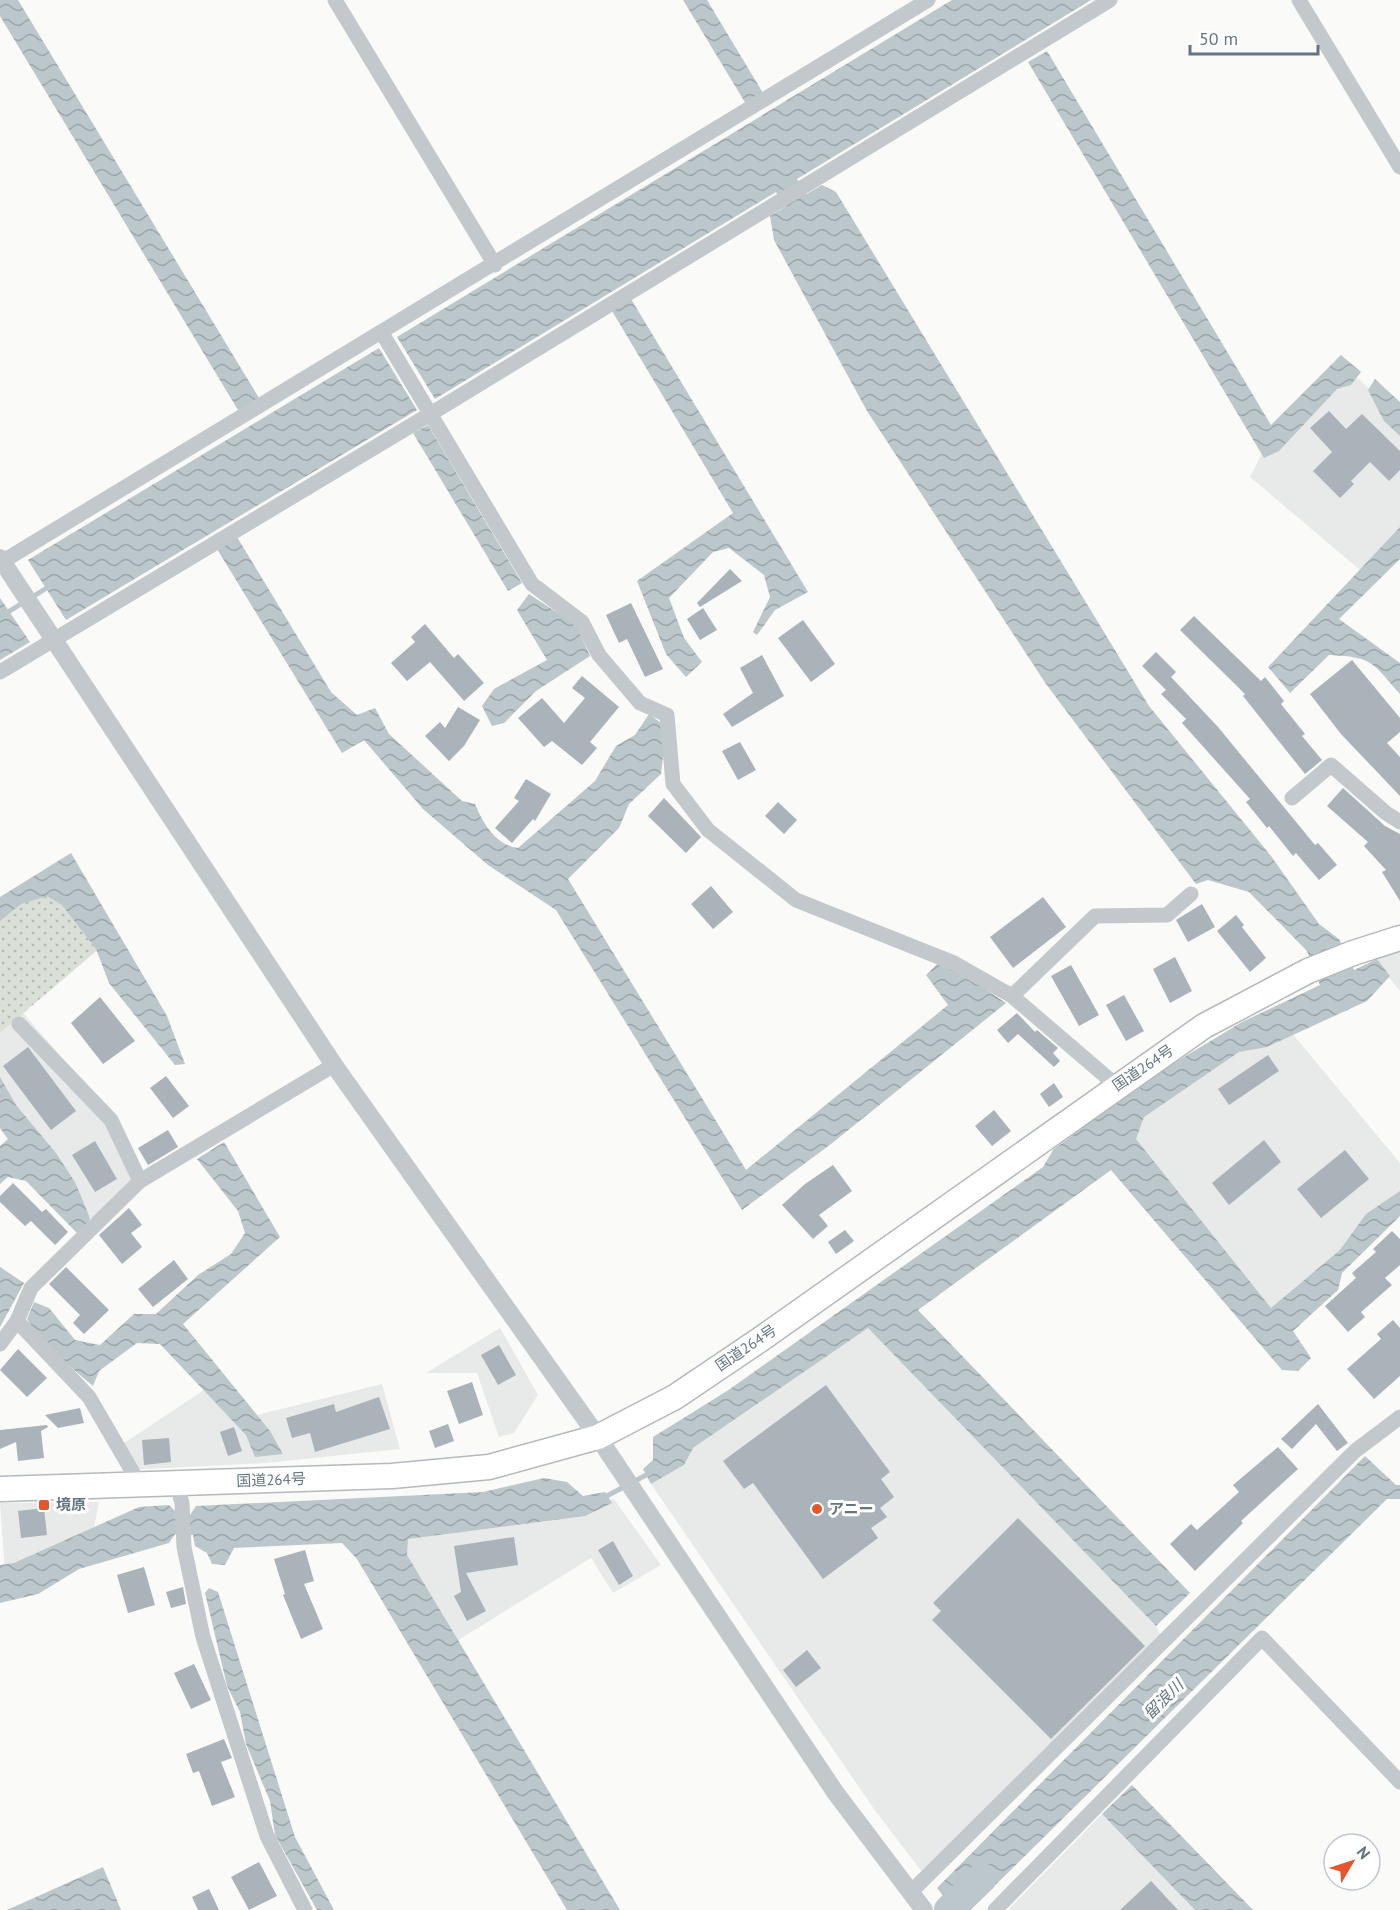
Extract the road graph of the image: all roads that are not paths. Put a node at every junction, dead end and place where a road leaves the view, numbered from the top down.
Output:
1 (335, 0) edge
2 (928, 0) edge
3 (1110, 0) edge
4 (1299, 0) edge
5 (1400, 167) edge
6 (495, 265) junction
7 (382, 333) junction
8 (432, 413) junction
9 (1, 561) edge
10 (53, 639) junction
11 (0, 672) edge
12 (1292, 798) dead end
13 (1400, 822) edge
14 (1191, 894) dead end
15 (1400, 938) edge
16 (1012, 996) junction
17 (19, 1024) dead end
18 (334, 1065) junction
19 (1117, 1086) junction
20 (140, 1181) junction
21 (17, 1321) junction
22 (0, 1344) edge
23 (1400, 1417) edge
24 (598, 1437) junction
25 (139, 1483) junction
26 (0, 1489) edge
27 (179, 1493) junction
28 (1400, 1782) edge
29 (910, 1893) junction
30 (305, 1910) edge
31 (924, 1910) edge
32 (995, 1910) edge

1 - 6 street
2 - 6 street
3 - 8 street
4 - 5 street
6 - 7 street
7 - 8 street
7 - 9 street
8 - 10 street
8 - 16 street
9 - 10 street
10 - 11 street
10 - 18 street
12 - 13 street
14 - 16 street
15 - 19 highway, 国道264号
16 - 19 street
17 - 20 street
18 - 20 street
18 - 24 street
19 - 24 highway, 国道264号
20 - 21 street
21 - 22 street
21 - 25 street
23 - 29 street
24 - 27 highway, 国道264号
24 - 29 street
25 - 26 highway, 国道264号
25 - 27 highway, 国道264号
27 - 30 street
28 - 32 street
29 - 31 street

